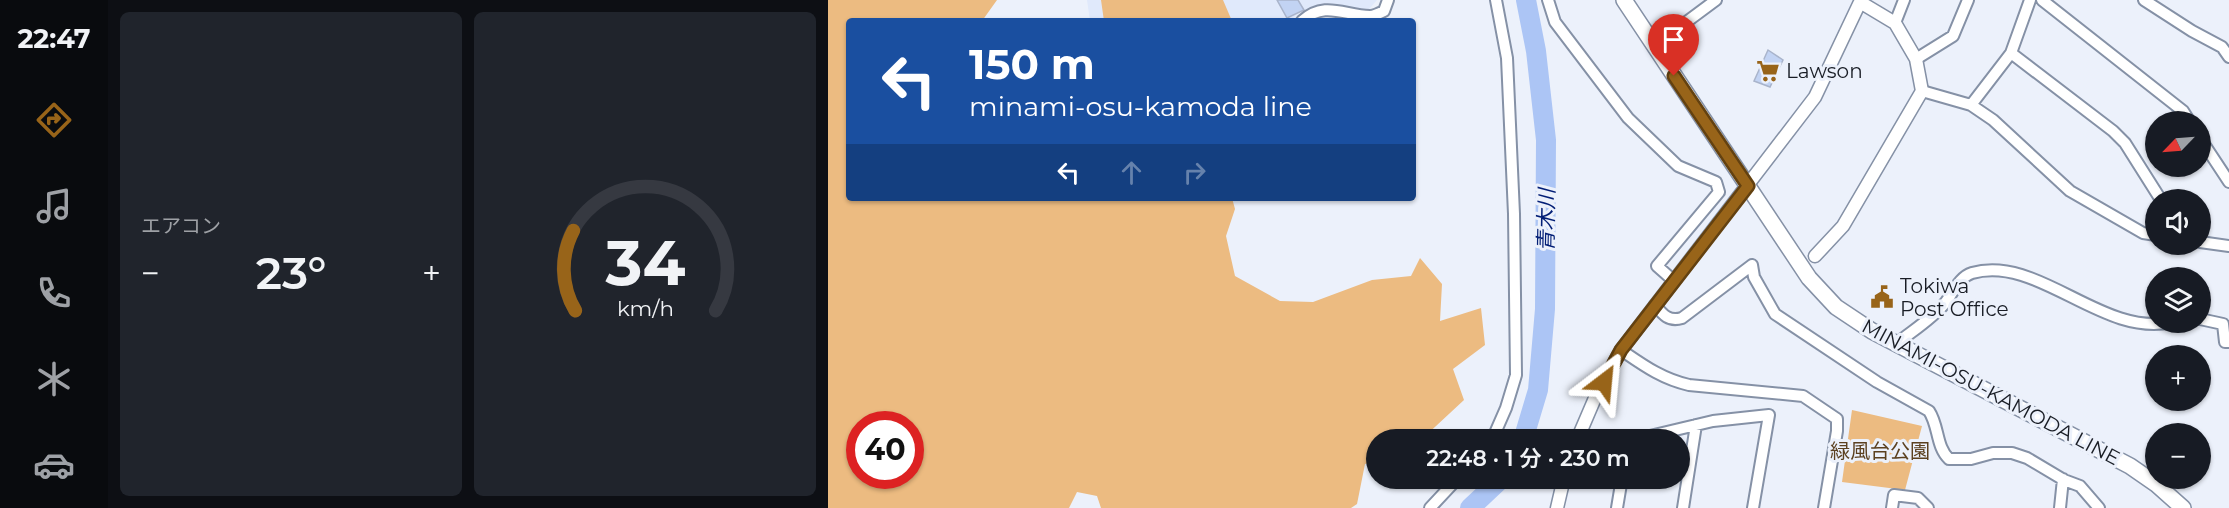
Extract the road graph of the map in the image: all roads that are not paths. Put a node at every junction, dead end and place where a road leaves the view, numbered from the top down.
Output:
1 (1388, 0) edge
2 (1496, 0) edge
3 (1548, 0) edge
4 (1624, 0) edge
5 (1716, 0) edge
6 (1904, 0) edge
7 (1968, 0) edge
8 (2030, 0) edge
9 (2042, 0) edge
10 (2144, 0) edge
11 (1861, 1) edge
12 (1305, 18) edge
13 (1895, 23) junction
14 (1654, 46) junction
15 (2011, 53) junction
16 (2229, 57) edge
17 (1916, 59) junction
18 (1922, 91) junction
19 (1971, 105) junction
20 (2183, 111) edge
21 (2211, 155) edge
22 (2229, 182) edge
23 (1748, 186) junction
24 (2154, 189) edge
25 (2145, 233) edge
26 (2211, 244) edge
27 (2229, 246) edge
28 (1815, 256) dead end
29 (1674, 281) junction
30 (1655, 305) junction
31 (2211, 321) edge
32 (2145, 324) edge
33 (2229, 342) edge
34 (1896, 344) junction
35 (1621, 350) junction
36 (1696, 425) junction
37 (1497, 429) edge
38 (1582, 429) edge
39 (1679, 429) edge
40 (2063, 479) junction
41 (1448, 489) edge
42 (1561, 489) edge
43 (1620, 489) edge
44 (1430, 508) edge
45 (1557, 508) edge
46 (1617, 508) edge
47 (1683, 508) edge
48 (1754, 508) edge
49 (1824, 508) edge
50 (1892, 508) edge
51 (1928, 508) edge
52 (2060, 508) edge
53 (2099, 508) edge
54 (2183, 508) edge

1 - 12 street
2 - 37 street
3 - 29 street
4 - 14 main road, MINAMI-OSU-KAMODA LINE
5 - 14 street
6 - 13 street
7 - 17 street
8 - 15 street
9 - 20 street
10 - 16 street
11 - 13 street
11 - 23 street
13 - 17 street
14 - 23 main road, MINAMI-OSU-KAMODA LINE
15 - 19 street
15 - 24 street
17 - 18 street
18 - 19 street
18 - 28 street
19 - 25 street
21 - 22 street
23 - 29 street
23 - 34 main road, MINAMI-OSU-KAMODA LINE
26 - 27 street
29 - 30 street
30 - 35 street
30 - 40 street
31 - 33 street
32 - 34 street
34 - 54 main road, MINAMI-OSU-KAMODA LINE
35 - 38 street
35 - 49 street
36 - 39 street
36 - 47 street
36 - 48 street
40 - 52 street
40 - 53 street
41 - 44 street
42 - 45 street
43 - 46 street
50 - 51 street

